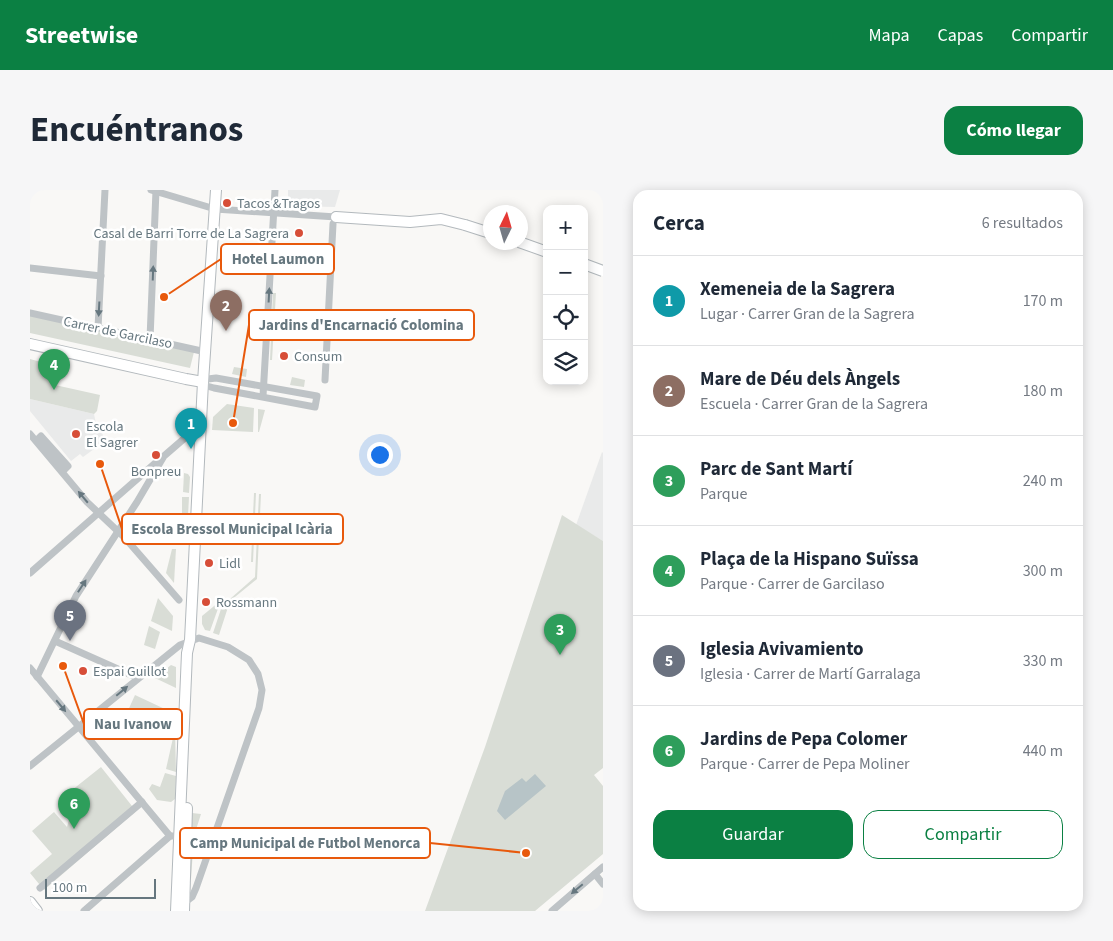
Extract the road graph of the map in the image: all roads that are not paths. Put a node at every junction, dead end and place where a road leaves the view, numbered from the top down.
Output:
1 (105, 190) edge
2 (151, 190) edge
3 (156, 190) edge
4 (216, 190) edge
5 (274, 190) edge
6 (215, 209) junction
7 (273, 213) junction
8 (335, 221) junction
9 (483, 231) edge
10 (528, 245) edge
11 (543, 251) edge
12 (588, 265) edge
13 (30, 268) edge
14 (603, 271) edge
15 (101, 276) junction
16 (30, 313) edge
17 (98, 328) junction
18 (150, 340) junction
19 (30, 344) edge
20 (206, 352) junction
21 (325, 380) dead end
22 (203, 382) junction
23 (264, 386) junction
24 (263, 396) junction
25 (201, 424) junction
26 (30, 434) edge
27 (164, 456) junction
28 (64, 470) joint
29 (99, 514) junction
30 (118, 531) junction
31 (30, 573) edge
32 (179, 600) dead end
33 (190, 640) junction
34 (55, 641) junction
35 (30, 668) edge
36 (37, 677) junction
37 (138, 678) junction
38 (79, 727) junction
39 (30, 766) edge
40 (142, 802) junction
41 (179, 836) junction
42 (603, 867) edge
43 (595, 874) junction
44 (603, 884) edge
45 (40, 888) dead end
46 (30, 902) edge
47 (184, 907) edge
48 (37, 911) edge
49 (84, 911) edge
50 (176, 911) edge
51 (552, 911) edge

1 - 15 street
2 - 3 street
3 - 6 street
18 -> 3 street
4 - 6 street
5 - 7 street
6 - 7 street
6 - 20 street
7 - 8 street
23 -> 7 street
8 - 9 street, bridge
8 - 21 street
10 - 11 street, bridge
12 - 14 street, bridge
13 - 15 street
15 -> 17 street
16 - 17 street, Carrer de Garcilaso
17 - 18 street, Carrer de Garcilaso
18 - 20 street, Carrer de Garcilaso
19 - 22 street
20 - 22 street
22 - 23 street
22 - 24 street
22 - 25 street
23 - 24 street
23 - 24 street
25 - 27 street
25 - 33 street
29 -> 26 street
27 - 29 street
27 - 30 street
28 - 28 street
29 - 30 street
29 - 31 street
30 - 32 street
34 -> 30 street
33 - 37 street
33 - 41 street
33 - 47 street
34 - 36 street
34 - 37 street
35 - 36 street
36 -> 38 street
38 -> 37 street
38 - 39 street
38 - 40 street
40 - 41 street
40 - 45 street
41 - 47 street
41 - 49 street
41 - 50 street
42 - 43 street
43 - 44 street
43 -> 51 street
46 - 48 street

